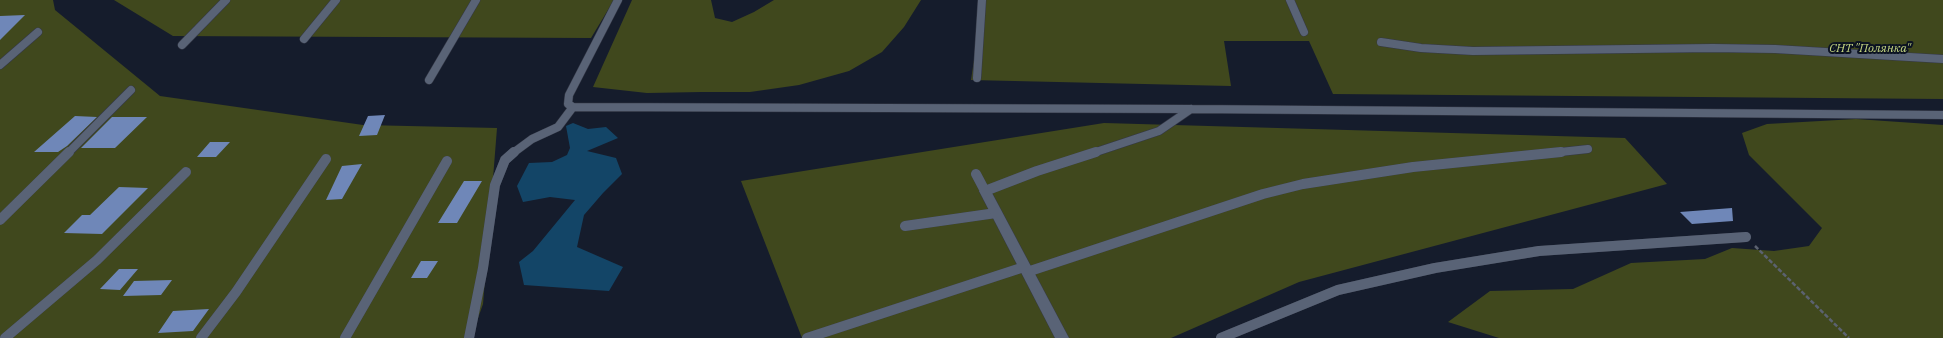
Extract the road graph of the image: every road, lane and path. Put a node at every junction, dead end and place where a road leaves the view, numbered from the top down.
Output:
1 (226, 0) edge
2 (336, 0) edge
3 (476, 0) edge
4 (618, 0) edge
5 (982, 0) edge
6 (1290, 0) edge
7 (38, 32) dead end
8 (1304, 32) dead end
9 (304, 39) dead end
10 (1382, 42) dead end
11 (182, 45) dead end
12 (1943, 59) edge
13 (0, 65) edge
14 (977, 78) dead end
15 (428, 80) dead end
16 (131, 90) dead end
17 (573, 107) junction
18 (1191, 109) junction
19 (1943, 115) edge
20 (1588, 149) dead end
21 (326, 159) dead end
22 (446, 162) dead end
23 (186, 172) dead end
24 (976, 174) dead end
25 (985, 191) junction
26 (996, 213) junction
27 (0, 220) edge
28 (905, 226) dead end
29 (1746, 237) joint
30 (1025, 270) junction
31 (5, 338) edge
32 (201, 338) edge
33 (345, 338) edge
34 (469, 338) edge
35 (807, 338) edge
36 (1062, 338) edge
37 (1221, 338) edge
38 (1849, 338) edge

1 - 11 lane
2 - 9 lane
3 - 15 lane
4 - 17 lane
5 - 14 lane
6 - 8 lane
7 - 13 lane
10 - 12 lane
16 - 27 lane
17 - 18 lane
17 - 34 lane
18 - 19 lane
18 - 25 lane
20 - 30 lane
21 - 32 lane
22 - 33 lane
23 - 31 lane
24 - 25 lane
25 - 26 street
26 - 28 lane
26 - 30 street
29 - 37 lane
29 - 38 path
30 - 35 lane
30 - 36 street

